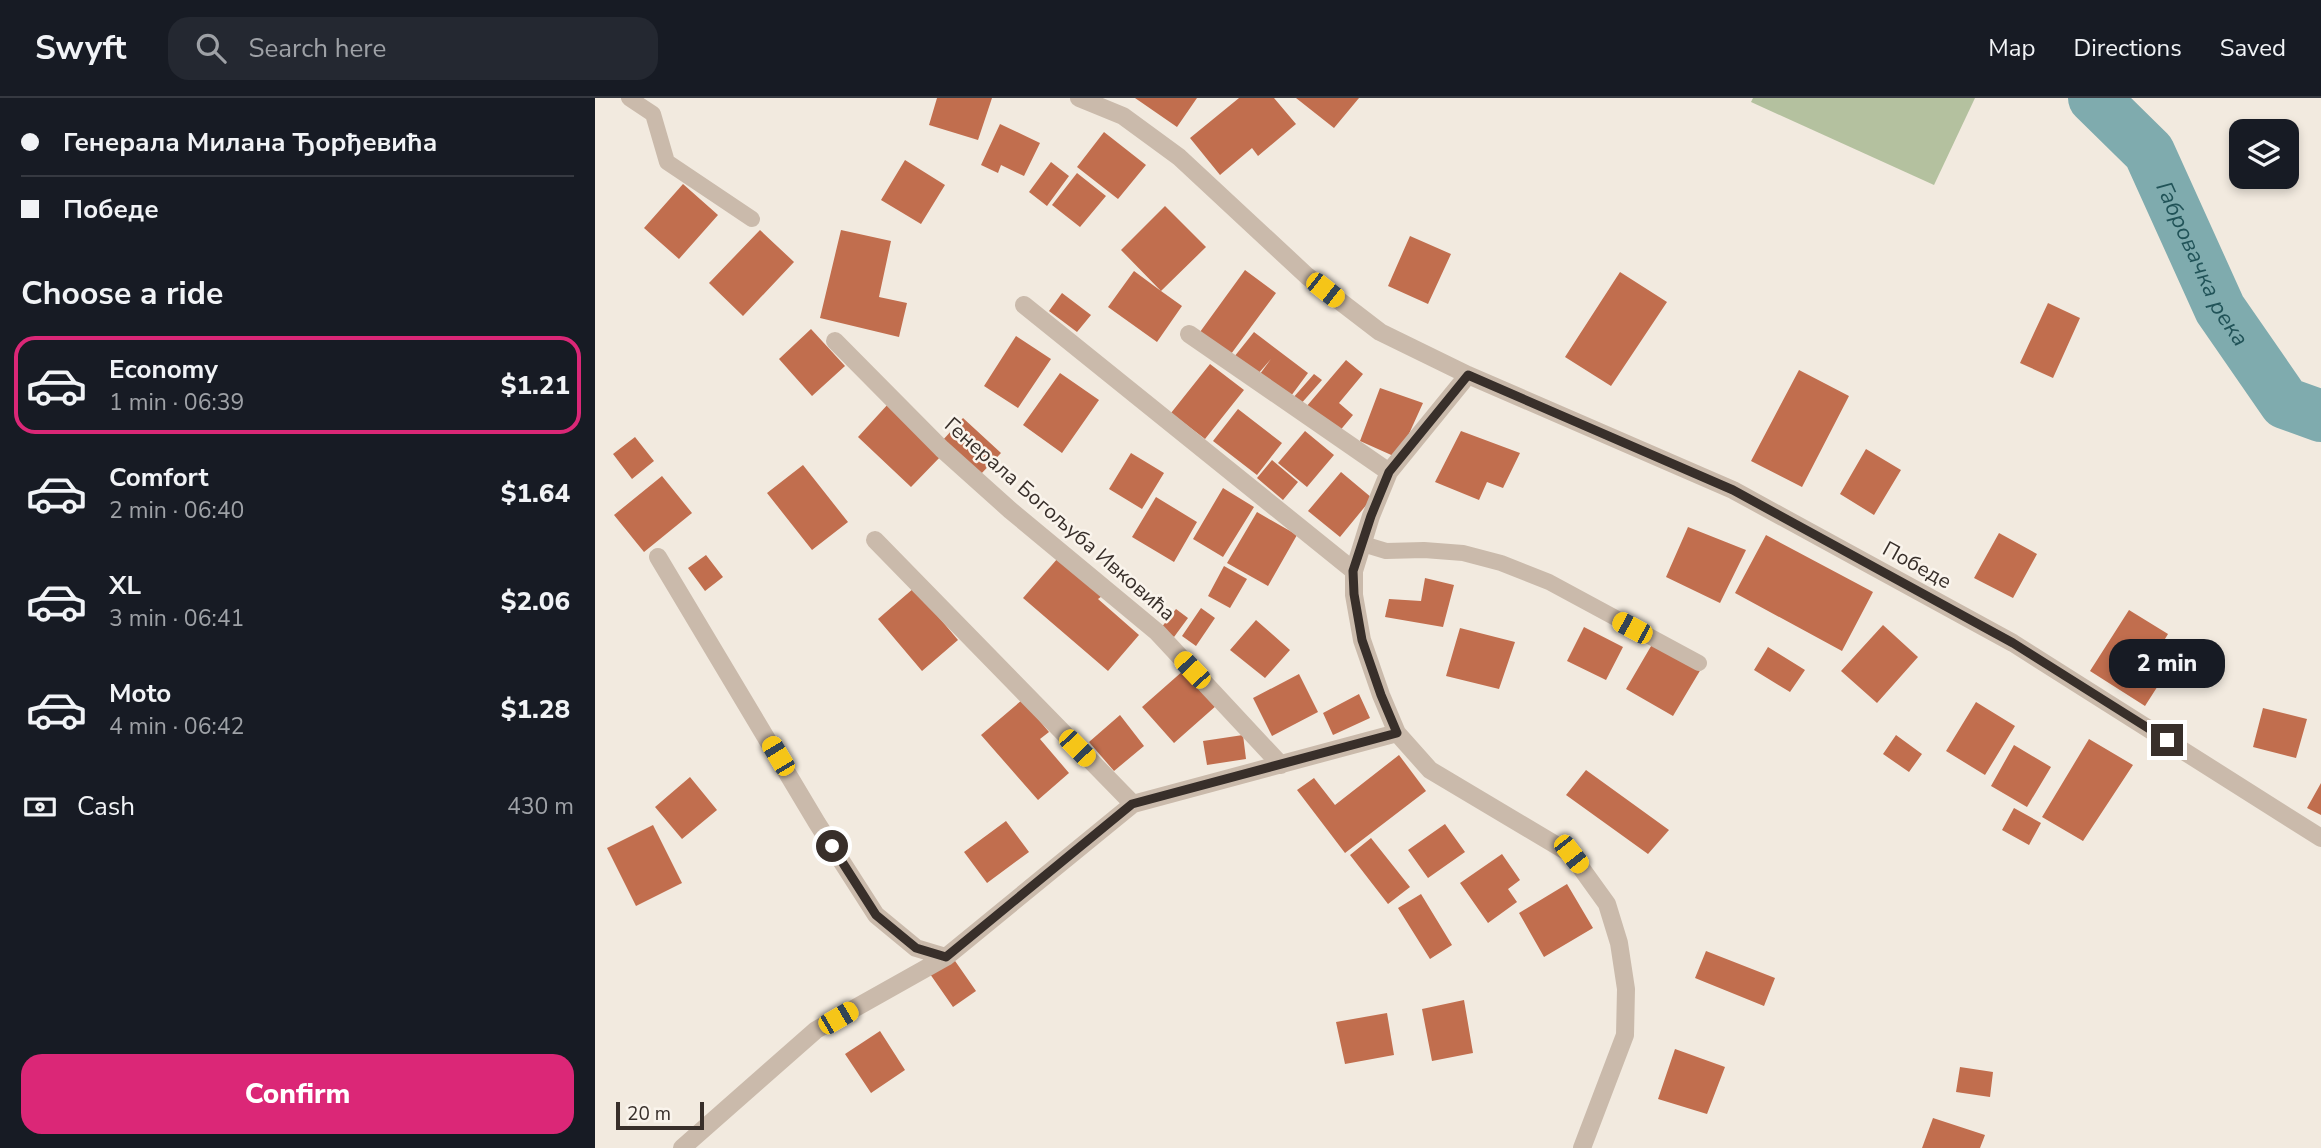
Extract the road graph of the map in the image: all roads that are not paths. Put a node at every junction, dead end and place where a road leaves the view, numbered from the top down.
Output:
1 (629, 98) edge
2 (1079, 98) edge
3 (753, 219) dead end
4 (1024, 305) dead end
5 (1189, 334) dead end
6 (835, 341) dead end
7 (1468, 375) junction
8 (1389, 472) junction
9 (875, 540) dead end
10 (1363, 544) junction
11 (658, 557) dead end
12 (1353, 571) junction
13 (1699, 663) dead end
14 (1397, 733) junction
15 (1281, 765) junction
16 (1132, 804) junction
17 (2321, 838) edge
18 (946, 957) junction
19 (683, 1148) edge
20 (1582, 1148) edge

1 - 3 lane
2 - 7 street, Победе
4 - 12 street
5 - 8 street
6 - 15 street, Генерала Богољуба Ивковића
7 - 8 street
7 - 17 street, Победе
8 - 10 street
9 - 16 street
10 - 12 street
10 - 13 lane
11 - 18 street
12 - 14 street
14 - 15 street
14 - 20 street
15 - 16 street
16 - 18 street
18 - 19 street

